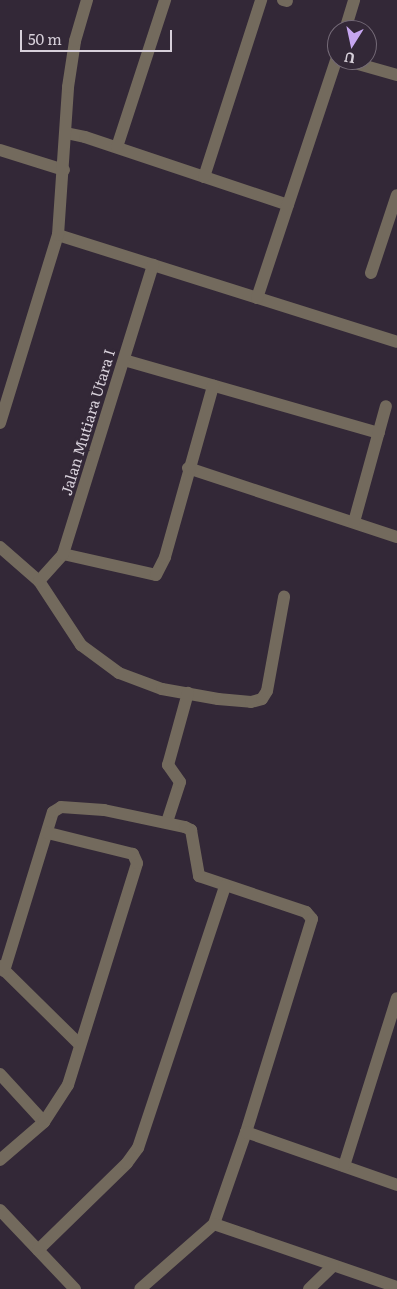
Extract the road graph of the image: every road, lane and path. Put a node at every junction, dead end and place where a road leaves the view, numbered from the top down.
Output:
1 (87, 0) edge
2 (165, 0) edge
3 (261, 0) edge
4 (354, 0) edge
5 (348, 20) edge
6 (377, 69) edge
7 (333, 70) edge
8 (397, 75) edge
9 (66, 134) junction
10 (117, 148) junction
11 (0, 150) edge
12 (64, 170) junction
13 (204, 177) junction
14 (397, 195) edge
15 (288, 205) junction
16 (58, 235) junction
17 (384, 239) junction
18 (397, 243) edge
19 (153, 265) junction
20 (371, 274) dead end
21 (257, 298) junction
22 (397, 342) edge
23 (124, 360) junction
24 (213, 386) junction
25 (386, 406) dead end
26 (0, 423) edge
27 (379, 433) junction
28 (188, 468) junction
29 (354, 522) junction
30 (397, 537) edge
31 (0, 547) edge
32 (63, 554) junction
33 (39, 581) junction
34 (284, 597) dead end
35 (188, 693) junction
36 (167, 822) junction
37 (48, 832) junction
38 (225, 886) junction
39 (2, 969) edge
40 (397, 998) edge
41 (80, 1045) junction
42 (0, 1074) edge
43 (44, 1122) junction
44 (246, 1132) junction
45 (0, 1160) edge
46 (344, 1166) junction
47 (397, 1185) edge
48 (0, 1210) edge
49 (214, 1224) junction
50 (38, 1250) junction
51 (333, 1266) junction
52 (397, 1287) edge
53 (75, 1289) edge
54 (140, 1289) edge
55 (309, 1289) edge

1 - 9 street
2 - 10 street
3 - 13 street
4 - 5 street
6 - 8 street
7 - 15 street
9 - 10 street
9 - 12 street
10 - 13 street
11 - 12 street
12 - 16 street
13 - 15 street
14 - 17 street
15 - 21 street
16 - 19 street
16 - 26 street
17 - 18 street
17 - 20 street
19 - 21 street
19 - 23 street, Jalan Mutiara Utara I
21 - 22 street
23 - 24 street
23 - 32 street, Jalan Mutiara Utara I
24 - 27 street
24 - 28 street
25 - 27 street
27 - 29 street
28 - 29 street
28 - 32 street
29 - 30 street
31 - 33 street
32 - 33 street, Jalan Mutiara Utara I
33 - 35 street
34 - 35 street
35 - 36 street
36 - 37 street
36 - 38 street
37 - 39 street
37 - 41 street
38 - 44 street
38 - 50 street
39 - 41 street
40 - 46 street
41 - 43 street
42 - 43 street
43 - 45 street
44 - 46 street
44 - 49 street
46 - 47 street
48 - 50 street
49 - 51 street
49 - 54 street
50 - 53 street
51 - 52 street
51 - 55 street

